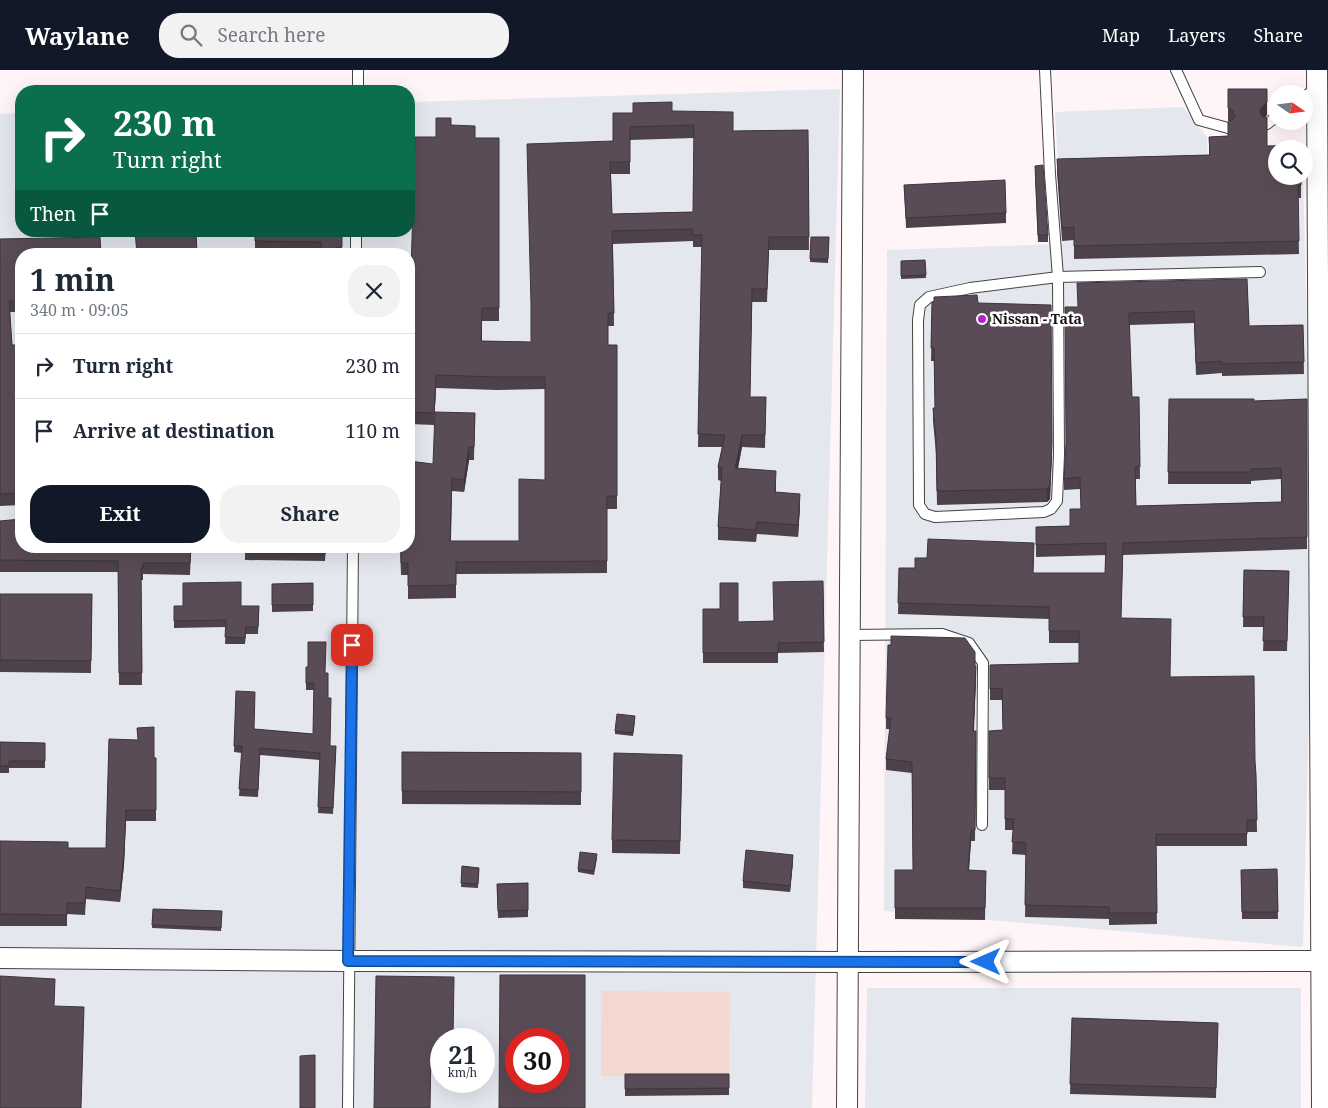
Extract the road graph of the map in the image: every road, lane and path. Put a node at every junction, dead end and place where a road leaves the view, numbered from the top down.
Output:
1 (358, 70) edge
2 (853, 70) edge
3 (1045, 70) edge
4 (1176, 70) edge
5 (358, 85) edge
6 (1313, 112) edge
7 (1228, 128) edge
8 (1260, 272) dead end
9 (1058, 277) junction
10 (1323, 386) edge
11 (1324, 538) edge
12 (353, 553) edge
13 (850, 635) junction
14 (982, 825) dead end
15 (0, 958) edge
16 (348, 961) junction
17 (1325, 961) edge
18 (848, 962) junction
19 (348, 1108) edge
20 (847, 1108) edge
21 (1322, 1108) edge

1 - 5 lane
2 - 13 street
3 - 9 lane
4 - 7 lane
6 - 10 street
8 - 9 lane
9 - 9 lane
10 - 11 street
11 - 17 street
12 - 16 lane
13 - 14 lane
13 - 18 street
15 - 16 street
16 - 18 street
16 - 19 lane
17 - 18 street
17 - 21 street
18 - 20 street

